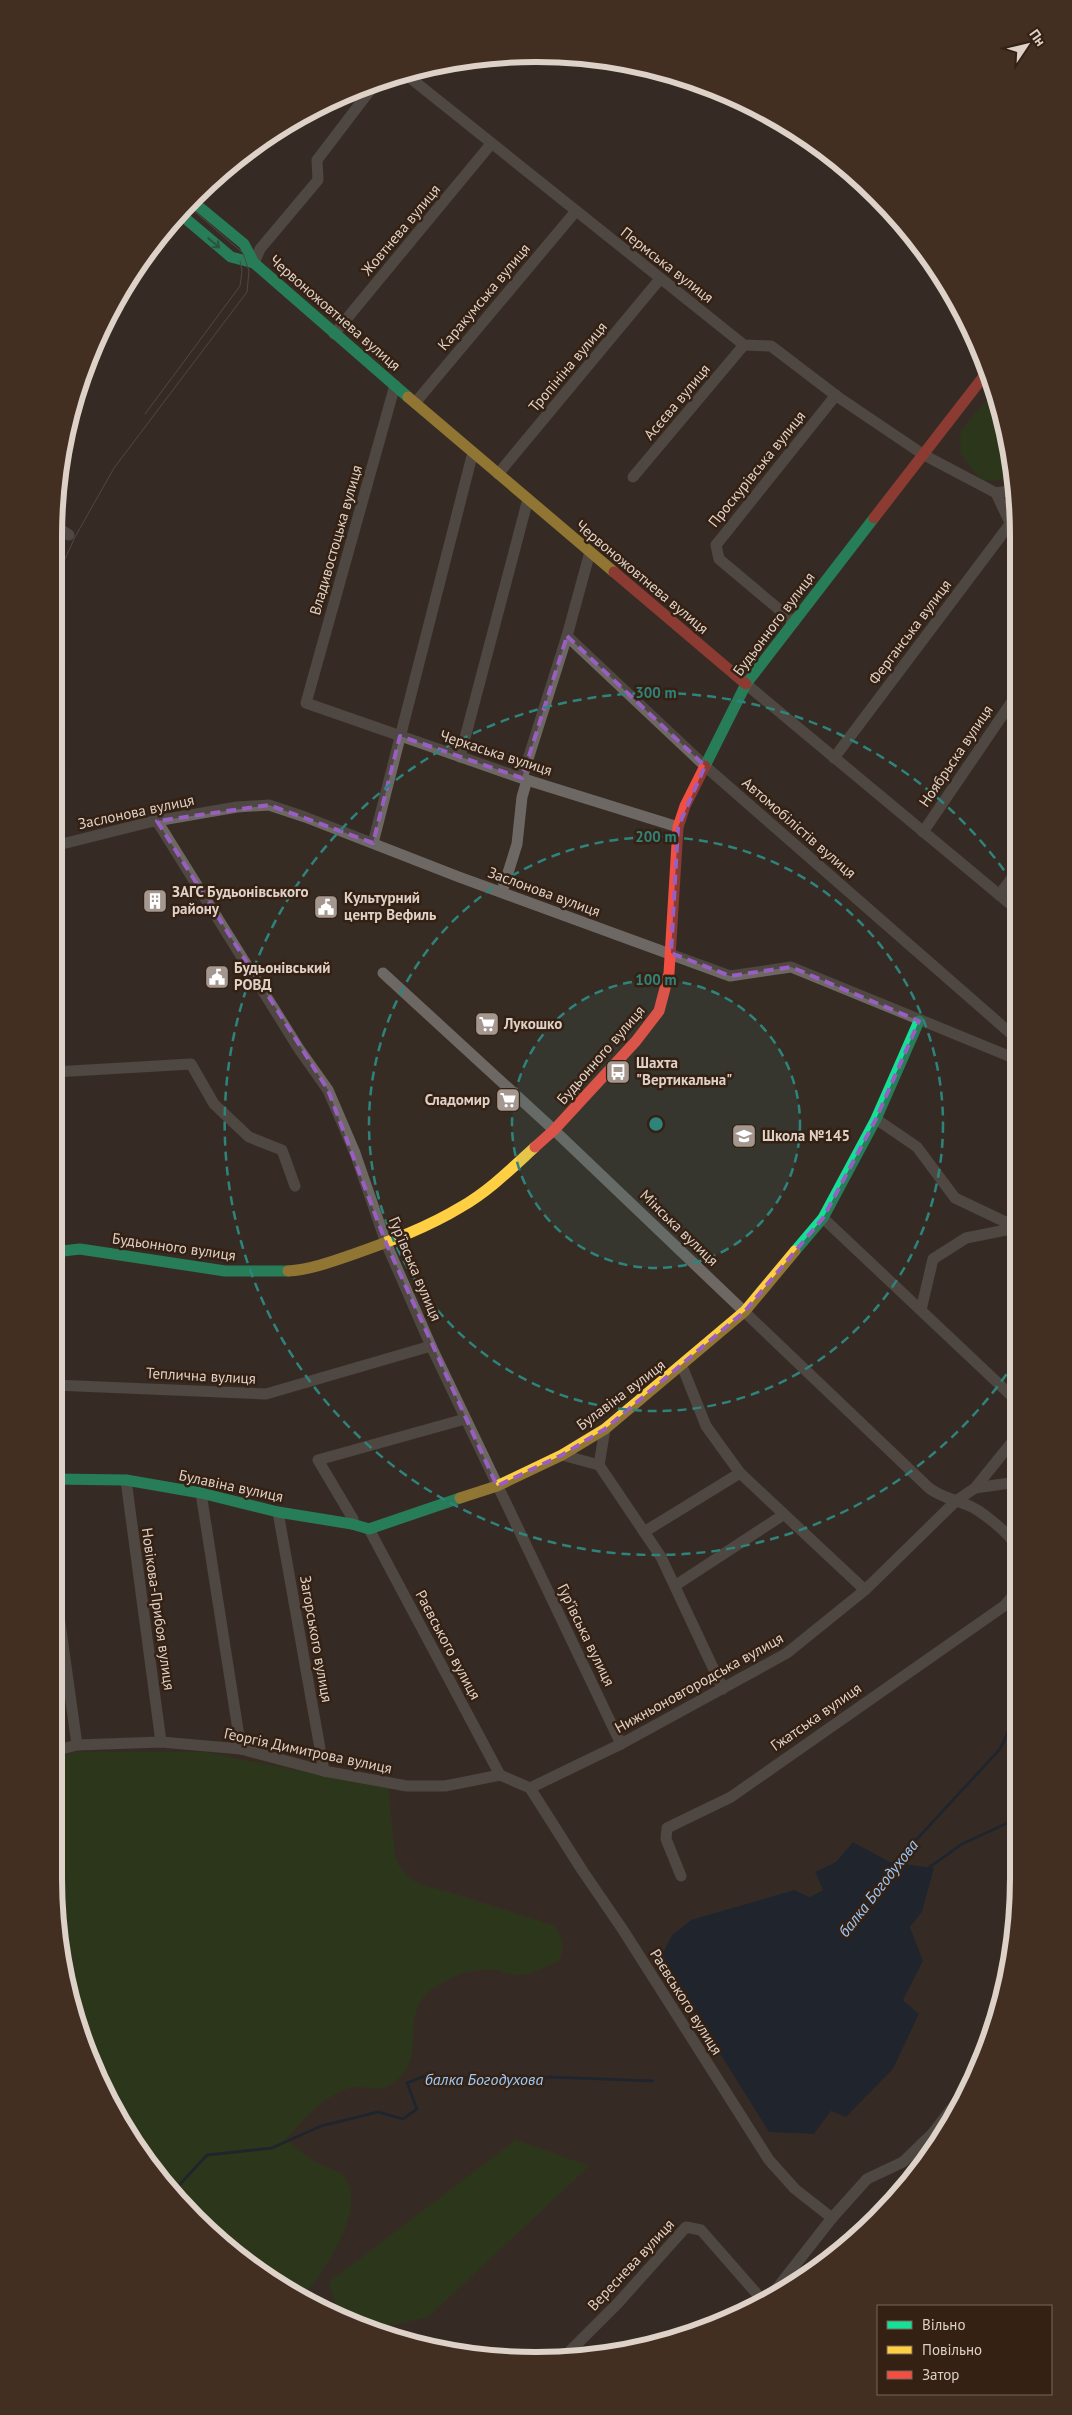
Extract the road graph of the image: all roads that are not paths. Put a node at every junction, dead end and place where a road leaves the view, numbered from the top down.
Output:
1 (412, 79) edge
2 (368, 94) edge
3 (490, 144) junction
4 (197, 205) edge
5 (576, 211) junction
6 (185, 219) edge
7 (254, 263) junction
8 (660, 279) junction
9 (334, 334) junction
10 (744, 345) junction
11 (982, 379) edge
12 (395, 386) junction
13 (836, 395) junction
14 (415, 403) junction
15 (473, 452) junction
16 (924, 455) junction
17 (498, 474) junction
18 (633, 477) dead end
19 (1007, 491) edge
20 (996, 492) junction
21 (528, 499) junction
22 (1009, 521) edge
23 (62, 531) edge
24 (1010, 531) edge
25 (69, 535) dead end
26 (590, 552) junction
27 (794, 622) junction
28 (567, 636) junction
29 (746, 684) junction
30 (306, 703) joint
31 (1010, 704) edge
32 (400, 736) junction
33 (460, 757) junction
34 (834, 758) junction
35 (705, 766) junction
36 (525, 779) junction
37 (157, 821) junction
38 (678, 827) junction
39 (923, 832) junction
40 (373, 843) junction
41 (62, 844) edge
42 (1010, 881) edge
43 (502, 892) junction
44 (999, 895) junction
45 (1010, 904) edge
46 (671, 953) junction
47 (383, 973) dead end
48 (919, 1020) junction
49 (1010, 1033) edge
50 (1010, 1057) edge
51 (62, 1072) edge
52 (876, 1120) junction
53 (554, 1130) junction
54 (295, 1186) dead end
55 (823, 1218) junction
56 (1010, 1225) edge
57 (1010, 1229) edge
58 (386, 1243) junction
59 (62, 1251) edge
60 (921, 1310) junction
61 (745, 1311) junction
62 (431, 1346) junction
63 (682, 1366) junction
64 (62, 1384) edge
65 (1010, 1393) edge
66 (465, 1419) junction
67 (605, 1429) junction
68 (1010, 1445) edge
69 (562, 1455) junction
70 (599, 1465) junction
71 (740, 1474) junction
72 (62, 1479) edge
73 (126, 1480) junction
74 (1010, 1483) edge
75 (497, 1486) junction
76 (975, 1488) junction
77 (201, 1493) junction
78 (956, 1501) junction
79 (278, 1512) junction
80 (783, 1515) junction
81 (352, 1524) junction
82 (369, 1529) junction
83 (644, 1532) junction
84 (1010, 1537) edge
85 (676, 1586) junction
86 (865, 1590) junction
87 (1010, 1599) edge
88 (62, 1637) edge
89 (723, 1689) junction
90 (161, 1742) junction
91 (621, 1744) junction
92 (77, 1745) junction
93 (62, 1749) edge
94 (241, 1749) junction
95 (324, 1771) junction
96 (500, 1775) junction
97 (530, 1788) junction
98 (681, 1876) dead end
99 (930, 2142) edge
100 (832, 2218) junction
101 (776, 2287) edge
102 (760, 2296) edge
103 (570, 2351) edge

1 - 3 street, Пермська вулиця
2 - 7 street
3 - 5 street, Пермська вулиця
3 - 9 street, Жовтнева вулиця
4 - 7 main road, Червоножовтнева вулиця
5 - 8 street, Пермська вулиця
5 - 14 street, Каракумська вулиця
6 -> 7 main road, Червоножовтнева вулиця
7 - 9 main road, Червоножовтнева вулиця
8 - 10 street, Пермська вулиця
8 - 17 street, Тропініна вулиця
9 - 12 main road, Червоножовтнева вулиця
10 - 13 street
10 - 18 street, Асєєва вулиця
11 - 16 main road, Будьонного вулиця
12 - 14 main road, Червоножовтнева вулиця
12 - 30 street, Владивостоцька вулиця
13 - 16 street
13 - 27 street, Проскурівська вулиця
14 - 15 main road, Червоножовтнева вулиця
15 - 17 main road, Червоножовтнева вулиця
15 - 32 street
16 - 20 street
16 - 27 main road, Будьонного вулиця
17 - 21 main road, Червоножовтнева вулиця
19 - 20 street
20 - 22 street, Ферганська вулиця
21 - 26 main road, Червоножовтнева вулиця
21 - 33 street
23 - 25 street
24 - 34 street, Ферганська вулиця
26 - 28 street
26 - 29 main road, Червоножовтнева вулиця
27 - 29 main road, Будьонного вулиця
28 - 35 street, Автомобілістів вулиця
28 - 36 street
29 - 34 street, Червоножовтнева вулиця
29 - 35 main road, Будьонного вулиця
30 - 32 street, Черкаська вулиця
31 - 39 street, Ноябрьска вулиця
32 - 33 street, Черкаська вулиця
32 - 40 street
33 - 36 street, Черкаська вулиця
34 - 39 street, Червоножовтнева вулиця
35 - 38 main road, Будьонного вулиця
35 - 49 street, Автомобілістів вулиця
36 - 38 street, Черкаська вулиця
36 - 43 street
37 - 40 street, Заслонова вулиця
37 - 41 street, Заслонова вулиця
37 - 58 street, Гур’ївська вулиця
38 - 46 main road, Будьонного вулиця
39 - 44 street, Червоножовтнева вулиця
40 - 43 street, Заслонова вулиця
42 - 44 street
43 - 46 street, Заслонова вулиця
44 - 45 street, Червоножовтнева вулиця
46 - 48 street, Заслонова вулиця
46 - 53 main road, Будьонного вулиця
47 - 53 street, Мінська вулиця
48 - 50 street, Заслонова вулиця
48 - 52 main road, Булавіна вулиця
51 - 54 street
52 - 55 main road, Булавіна вулиця
52 - 56 street
53 - 58 main road, Будьонного вулиця
53 - 61 street, Мінська вулиця
55 - 60 street
55 - 61 main road, Булавіна вулиця
57 - 60 street
58 - 59 main road, Будьонного вулиця
58 - 62 street, Гур’ївська вулиця
60 - 65 street
61 - 63 main road, Булавіна вулиця
61 - 78 street, Мінська вулиця
62 - 64 street, Теплична вулиця
62 - 66 street, Гур’ївська вулиця
63 - 67 main road, Булавіна вулиця
63 - 71 street
66 - 75 street, Гур’ївська вулиця
66 - 81 street
67 - 69 main road, Булавіна вулиця
67 - 70 street
68 - 76 street, Нижньоновгородська вулиця
69 - 70 street
69 - 75 main road, Булавіна вулиця
70 - 83 street
71 - 80 street
71 - 83 street
72 - 73 main road, Булавіна вулиця
73 - 77 main road, Булавіна вулиця
73 - 90 street, Новікова-Прибоя вулиця
74 - 76 street
75 - 82 main road, Булавіна вулиця
75 - 91 street, Гур’ївська вулиця
76 - 78 street, Нижньоновгородська вулиця
77 - 79 main road, Булавіна вулиця
77 - 94 street
78 - 84 street
78 - 86 street, Нижньоновгородська вулиця
79 - 81 main road, Булавіна вулиця
79 - 95 street, Загорського вулиця
80 - 85 street
80 - 86 street
81 - 82 main road, Булавіна вулиця
82 - 96 street, Раєвського вулиця
83 - 85 street
85 - 89 street
86 - 89 street, Нижньоновгородська вулиця
87 - 98 street, Гжатська вулиця
88 - 92 street
89 - 91 street, Нижньоновгородська вулиця
90 - 92 street, Георгія Димитрова вулиця
90 - 94 street, Георгія Димитрова вулиця
91 - 97 street, Нижньоновгородська вулиця
92 - 93 street, Георгія Димитрова вулиця
94 - 95 street, Георгія Димитрова вулиця
95 - 96 street, Георгія Димитрова вулиця
96 - 97 street
97 - 100 street, Раєвського вулиця
99 - 100 street
100 - 101 street
102 - 103 street, Вереснева вулиця

